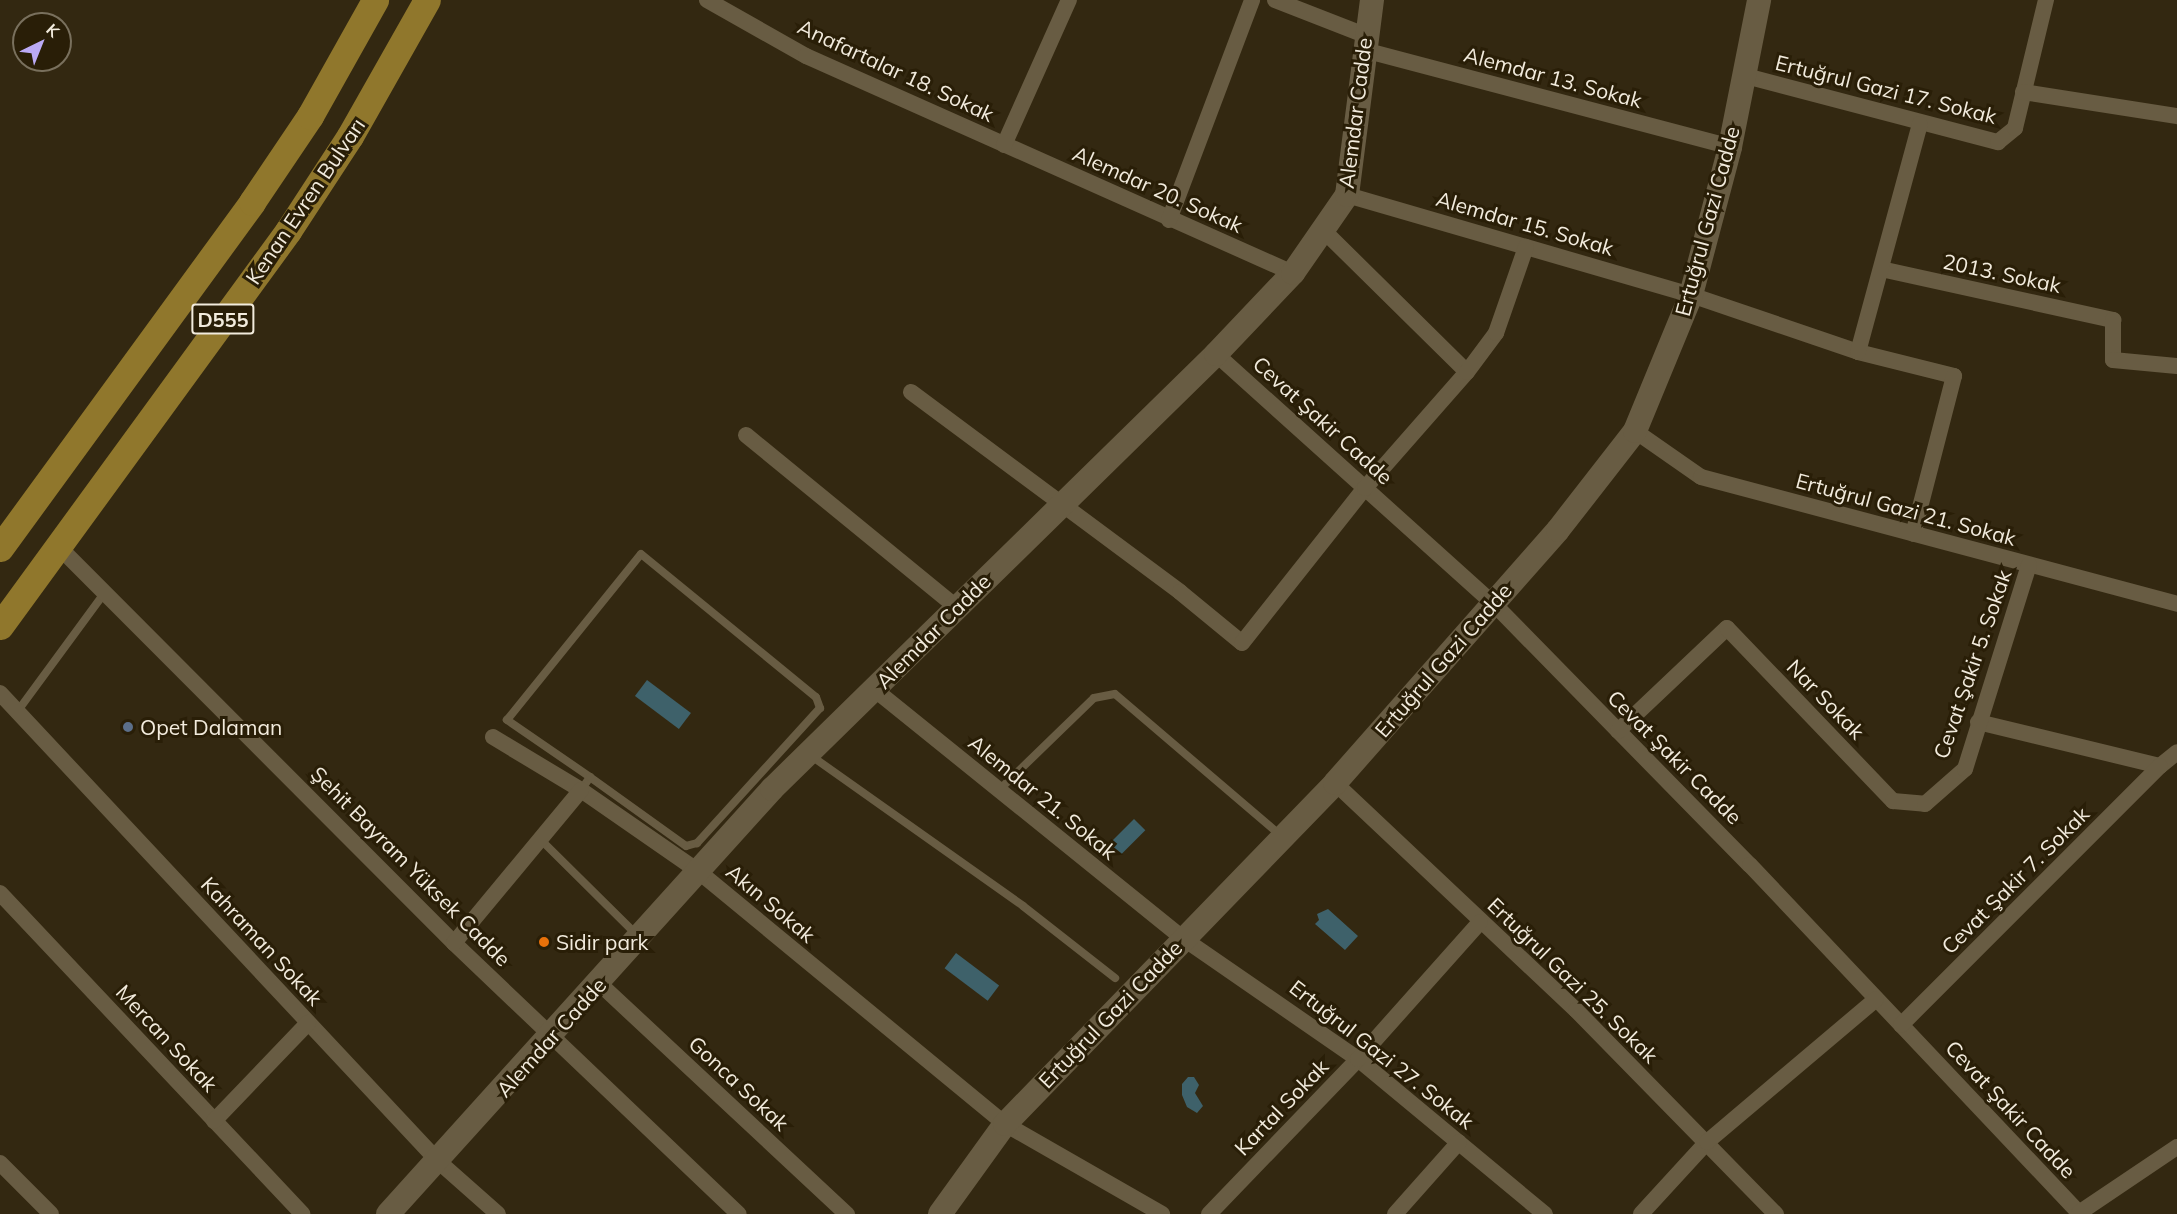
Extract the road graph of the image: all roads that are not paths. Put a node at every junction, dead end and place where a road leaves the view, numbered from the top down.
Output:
1 (375, 0) edge
2 (427, 0) edge
3 (707, 0) edge
4 (1069, 0) edge
5 (1252, 0) edge
6 (1275, 0) edge
7 (1372, 0) edge
8 (2046, 0) edge
9 (1756, 1) edge
10 (1364, 42) junction
11 (1742, 75) junction
12 (2023, 92) junction
13 (2177, 116) edge
14 (1920, 124) junction
15 (1004, 145) junction
16 (1730, 147) junction
17 (1347, 195) junction
18 (1169, 219) junction
19 (1323, 230) junction
20 (1526, 247) junction
21 (1881, 269) junction
22 (1293, 273) junction
23 (1690, 295) junction
24 (1858, 352) junction
25 (1216, 354) junction
26 (2177, 366) edge
27 (1467, 372) junction
28 (911, 392) dead end
29 (1635, 431) junction
30 (746, 435) dead end
31 (1365, 488) junction
32 (1060, 505) junction
33 (1914, 534) junction
34 (57, 545) junction
35 (0, 548) edge
36 (2029, 565) junction
37 (105, 592) junction
38 (1493, 603) junction
39 (2177, 604) edge
40 (957, 608) junction
41 (0, 626) edge
42 (874, 689) junction
43 (0, 693) edge
44 (17, 712) junction
45 (1978, 722) junction
46 (1618, 730) junction
47 (493, 737) dead end
48 (2177, 752) edge
49 (807, 753) junction
50 (2160, 766) junction
51 (585, 783) junction
52 (1335, 783) junction
53 (999, 790) junction
54 (1893, 801) joint
55 (1284, 838) junction
56 (540, 839) junction
57 (699, 872) junction
58 (0, 892) edge
59 (1480, 922) junction
60 (640, 937) junction
61 (1184, 939) junction
62 (454, 943) junction
63 (1115, 978) dead end
64 (600, 984) junction
65 (1876, 999) junction
66 (308, 1023) junction
67 (1901, 1025) junction
68 (552, 1036) junction
69 (1358, 1059) junction
70 (214, 1121) junction
71 (1005, 1124) junction
72 (1459, 1142) junction
73 (1707, 1142) junction
74 (2177, 1147) edge
75 (438, 1161) junction
76 (0, 1163) edge
77 (51, 1214) edge
78 (302, 1214) edge
79 (388, 1214) edge
80 (498, 1214) edge
81 (739, 1214) edge
82 (847, 1214) edge
83 (940, 1214) edge
84 (1162, 1214) edge
85 (1209, 1214) edge
86 (1395, 1214) edge
87 (1545, 1214) edge
88 (1641, 1214) edge
89 (1776, 1214) edge
90 (2079, 1214) edge

1 - 35 main road, Kenan Evren Bulvarı / D555
2 - 34 main road, Kenan Evren Bulvarı / D555
3 - 15 street, Anafartalar 18. Sokak
4 - 15 street
5 - 18 street
6 - 10 street, Alemdar 13. Sokak
7 - 10 street, Alemdar Cadde
8 - 12 street
9 - 11 street, Ertuğrul Gazi Cadde
10 - 16 street, Alemdar 13. Sokak
10 - 17 street, Alemdar Cadde
11 - 14 street, Ertuğrul Gazi 17. Sokak
11 - 16 street, Ertuğrul Gazi Cadde
12 - 13 street
12 - 14 street, Ertuğrul Gazi 17. Sokak
14 - 21 street
15 - 18 street, Alemdar 20. Sokak
16 - 23 street, Ertuğrul Gazi Cadde
17 - 19 street, Alemdar Cadde
17 - 20 street, Alemdar 15. Sokak
18 - 22 street, Alemdar 20. Sokak
19 - 22 street, Alemdar Cadde
19 - 27 street
20 - 23 street, Alemdar 15. Sokak
20 - 27 street
21 - 24 street
21 - 26 street, 2013. Sokak
22 - 25 street, Alemdar Cadde
23 - 24 street, Alemdar 15. Sokak
23 - 29 street, Ertuğrul Gazi Cadde
24 - 33 street, Alemdar 15. Sokak
25 - 31 street, Cevat Şakir Cadde
25 - 32 street, Alemdar Cadde
27 - 31 street
28 - 32 street
29 - 33 street, Ertuğrul Gazi 21. Sokak
29 - 38 street, Ertuğrul Gazi Cadde
30 - 40 street
31 - 32 street
31 - 38 street, Cevat Şakir Cadde
32 - 40 street, Alemdar Cadde
33 - 36 street, Ertuğrul Gazi 21. Sokak
34 - 37 street, Şehit Bayram Yüksek Cadde
34 - 41 main road, Kenan Evren Bulvarı / D555
36 - 39 street, Ertuğrul Gazi 21. Sokak
36 - 45 street, Cevat Şakir 5. Sokak
37 - 44 lane
37 - 62 street, Şehit Bayram Yüksek Cadde
38 - 46 street, Cevat Şakir Cadde
38 - 52 street, Ertuğrul Gazi Cadde
40 - 42 street, Alemdar Cadde
42 - 49 street, Alemdar Cadde
42 - 53 street, Alemdar 21. Sokak
43 - 44 street, Kahraman Sokak
44 - 66 street, Kahraman Sokak
45 - 50 street
45 - 54 street, Cevat Şakir 5. Sokak
46 - 54 street, Nar Sokak
46 - 65 street, Cevat Şakir Cadde
47 - 51 street, Akın Sokak
48 - 50 street, Cevat Şakir 7. Sokak
49 - 57 street, Alemdar Cadde
49 - 63 lane
50 - 67 street, Cevat Şakir 7. Sokak
51 - 51 lane
51 - 56 street
51 - 57 street, Akın Sokak
52 - 55 street, Ertuğrul Gazi Cadde
52 - 59 street, Ertuğrul Gazi 25. Sokak
53 - 55 lane
53 - 61 street, Alemdar 21. Sokak
55 - 61 street, Ertuğrul Gazi Cadde
56 - 60 lane
56 - 62 street
57 - 60 street, Alemdar Cadde
57 - 71 street, Akın Sokak
58 - 70 street, Mercan Sokak
59 - 69 street, Kartal Sokak
59 - 73 street, Ertuğrul Gazi 25. Sokak
60 - 64 street, Alemdar Cadde
61 - 69 street, Ertuğrul Gazi 27. Sokak
61 - 71 street, Ertuğrul Gazi Cadde
62 - 68 street, Şehit Bayram Yüksek Cadde
64 - 68 street, Alemdar Cadde
64 - 82 street, Gonca Sokak
65 - 67 street, Cevat Şakir Cadde
65 - 73 street
66 - 70 street
66 - 75 street, Kahraman Sokak
67 - 90 street, Cevat Şakir Cadde
68 - 75 street, Alemdar Cadde
68 - 81 street, Şehit Bayram Yüksek Cadde
69 - 72 street, Ertuğrul Gazi 27. Sokak
69 - 85 street, Kartal Sokak
70 - 78 street, Mercan Sokak
71 - 83 street, Ertuğrul Gazi Cadde
71 - 84 street, Akın Sokak
72 - 86 street
72 - 87 street, Ertuğrul Gazi 27. Sokak
73 - 88 street
73 - 89 street, Ertuğrul Gazi 25. Sokak
74 - 90 street
75 - 79 street, Alemdar Cadde
75 - 80 street, Kahraman Sokak
76 - 77 street

